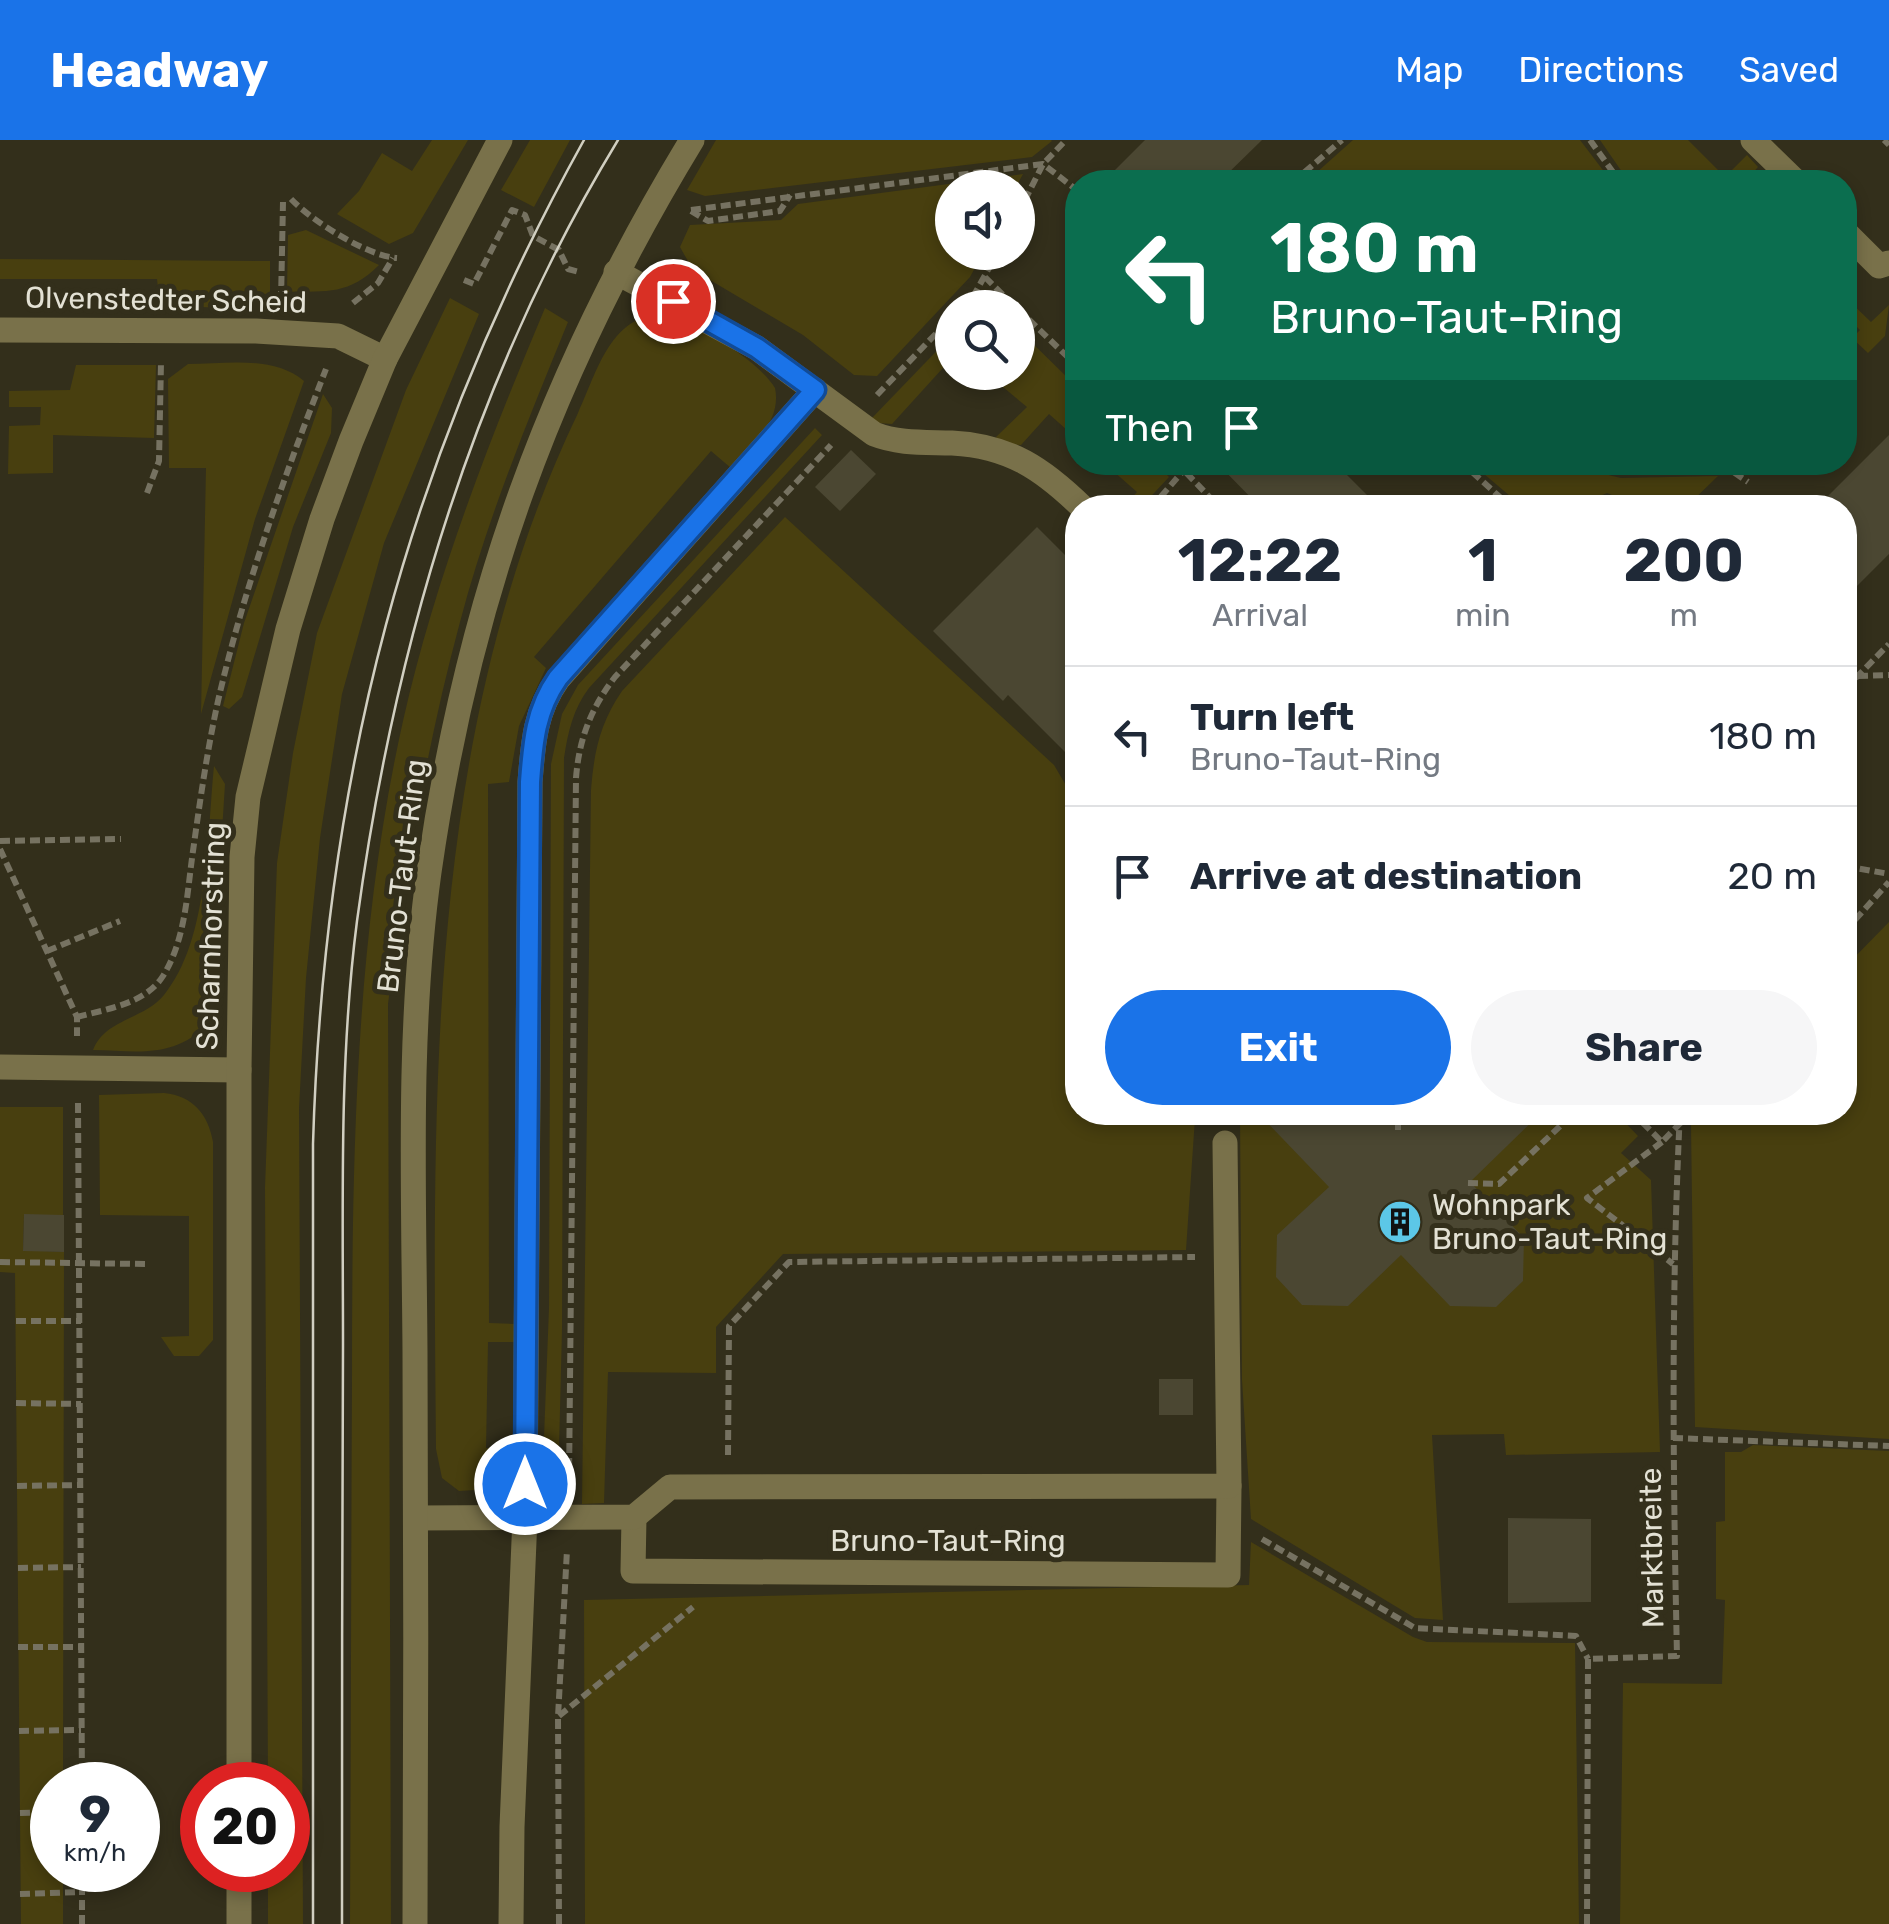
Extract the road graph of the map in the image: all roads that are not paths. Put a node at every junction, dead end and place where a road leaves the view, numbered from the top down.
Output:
1 (500, 140) edge
2 (692, 140) edge
3 (1753, 140) edge
4 (1784, 170) edge
5 (1857, 244) edge
6 (1889, 263) edge
7 (616, 272) junction
8 (0, 330) edge
9 (386, 359) junction
10 (815, 390) junction
11 (1069, 495) edge
12 (0, 1067) edge
13 (239, 1070) junction
14 (1225, 1143) dead end
15 (1229, 1486) junction
16 (524, 1517) junction
17 (634, 1517) junction
18 (416, 1518) junction
19 (239, 1762) edge
20 (239, 1892) edge
21 (239, 1924) edge
22 (415, 1924) edge
23 (512, 1924) edge

1 - 9 street, Scharnhorstring
2 - 7 street, Bruno-Taut-Ring
3 - 4 street
5 - 6 street
7 - 10 street
7 - 18 street, Bruno-Taut-Ring
8 - 9 street, Olvenstedter Scheid
9 - 13 street, Scharnhorstring
10 - 11 street
10 - 16 street
12 - 13 street
13 - 19 street, Scharnhorstring
14 - 15 street, Bruno-Taut-Ring
15 - 17 street, Bruno-Taut-Ring
15 - 17 street, Bruno-Taut-Ring
16 - 17 street
16 - 18 street
16 - 23 street
18 - 22 street, Bruno-Taut-Ring
20 - 21 street

